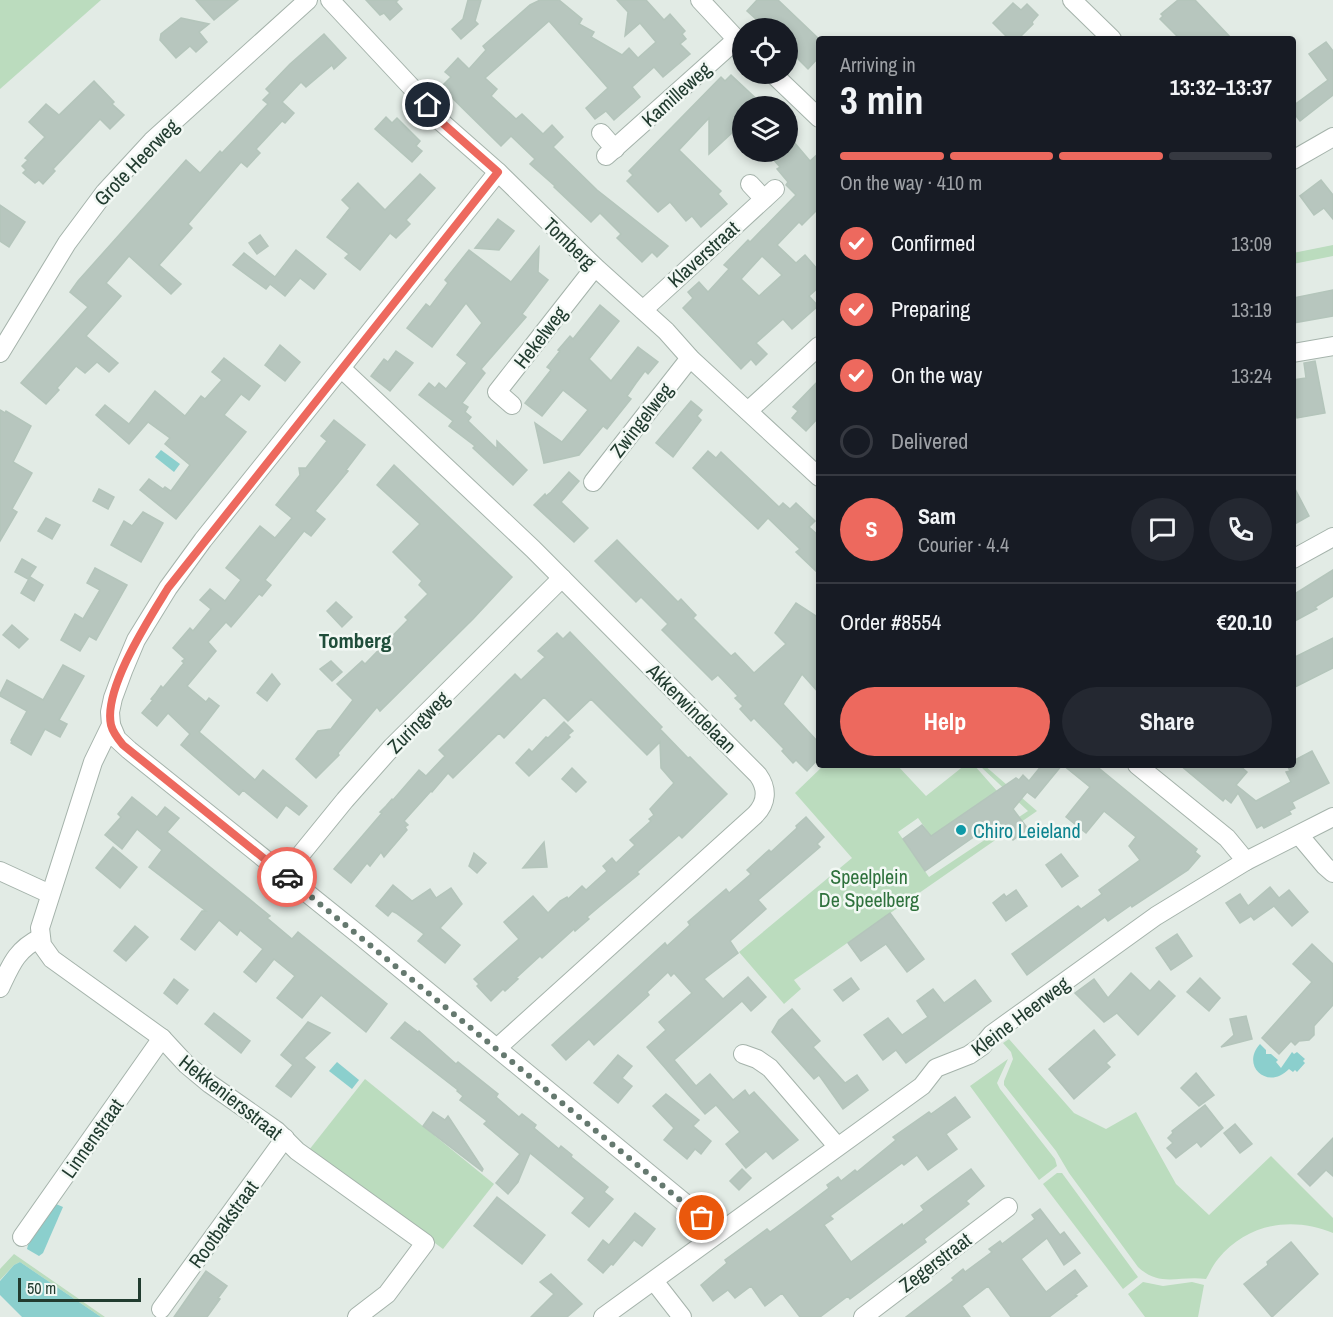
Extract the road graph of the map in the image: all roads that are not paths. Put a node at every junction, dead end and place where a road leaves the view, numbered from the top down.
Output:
1 (308, 0) edge
2 (330, 0) edge
3 (1072, 0) edge
4 (710, 3) edge
5 (732, 32) edge
6 (1109, 36) edge
7 (732, 49) edge
8 (783, 84) edge
9 (816, 115) edge
10 (601, 133) dead end
11 (1333, 138) edge
12 (1296, 158) edge
13 (498, 172) junction
14 (750, 184) dead end
15 (595, 267) junction
16 (643, 310) junction
17 (1333, 346) edge
18 (816, 349) edge
19 (1296, 352) edge
20 (0, 353) edge
21 (690, 358) junction
22 (342, 369) junction
23 (512, 405) dead end
24 (748, 411) junction
25 (816, 474) edge
26 (593, 482) dead end
27 (1333, 537) edge
28 (1296, 557) edge
29 (562, 578) junction
30 (111, 725) junction
31 (1141, 768) edge
32 (1333, 817) edge
33 (1299, 835) junction
34 (1246, 861) junction
35 (0, 872) edge
36 (1333, 873) edge
37 (284, 875) junction
38 (50, 894) junction
39 (40, 938) junction
40 (0, 988) edge
41 (162, 1038) junction
42 (496, 1048) junction
43 (743, 1054) dead end
44 (285, 1138) junction
45 (837, 1146) junction
46 (1008, 1207) dead end
47 (720, 1232) junction
48 (22, 1237) dead end
49 (654, 1281) junction
50 (161, 1309) dead end
51 (357, 1317) edge
52 (603, 1317) edge
53 (682, 1317) edge
54 (863, 1317) edge

1 - 20 street, Grote Heerweg
2 - 13 street, Tomberg
3 - 6 street
4 - 5 street
7 - 10 street, Kamilleweg
8 - 9 street
11 - 12 street
13 - 15 street, Tomberg
13 - 22 street
14 - 16 street, Klaverstraat
15 - 16 street, Tomberg
15 - 23 street, Hekelweg
16 - 21 street, Tomberg
17 - 19 street
18 - 24 street
21 - 24 street, Tomberg
21 - 26 street, Zwingelweg
22 - 29 street, Akkerwindelaan
22 - 30 street
24 - 25 street, Tomberg
27 - 28 street
29 - 37 street, Zuringweg
29 - 42 street, Akkerwindelaan
30 - 37 street
30 - 38 street
31 - 34 street
32 - 33 street, Kleine Heerweg
33 - 34 street, Kleine Heerweg
33 - 36 street
34 - 45 street, Kleine Heerweg
35 - 38 street
37 - 42 street
38 - 39 street
39 - 40 street
39 - 41 street, Hekkeniersstraat
41 - 44 street, Hekkeniersstraat
41 - 48 street, Linnenstraat
42 - 47 street
43 - 45 street
44 - 50 street, Rootbakstraat
44 - 51 street, Hekkeniersstraat
45 - 47 street, Kleine Heerweg
46 - 54 street, Zegerstraat
47 - 49 street, Kleine Heerweg
49 - 52 street, Kleine Heerweg
49 - 53 street

